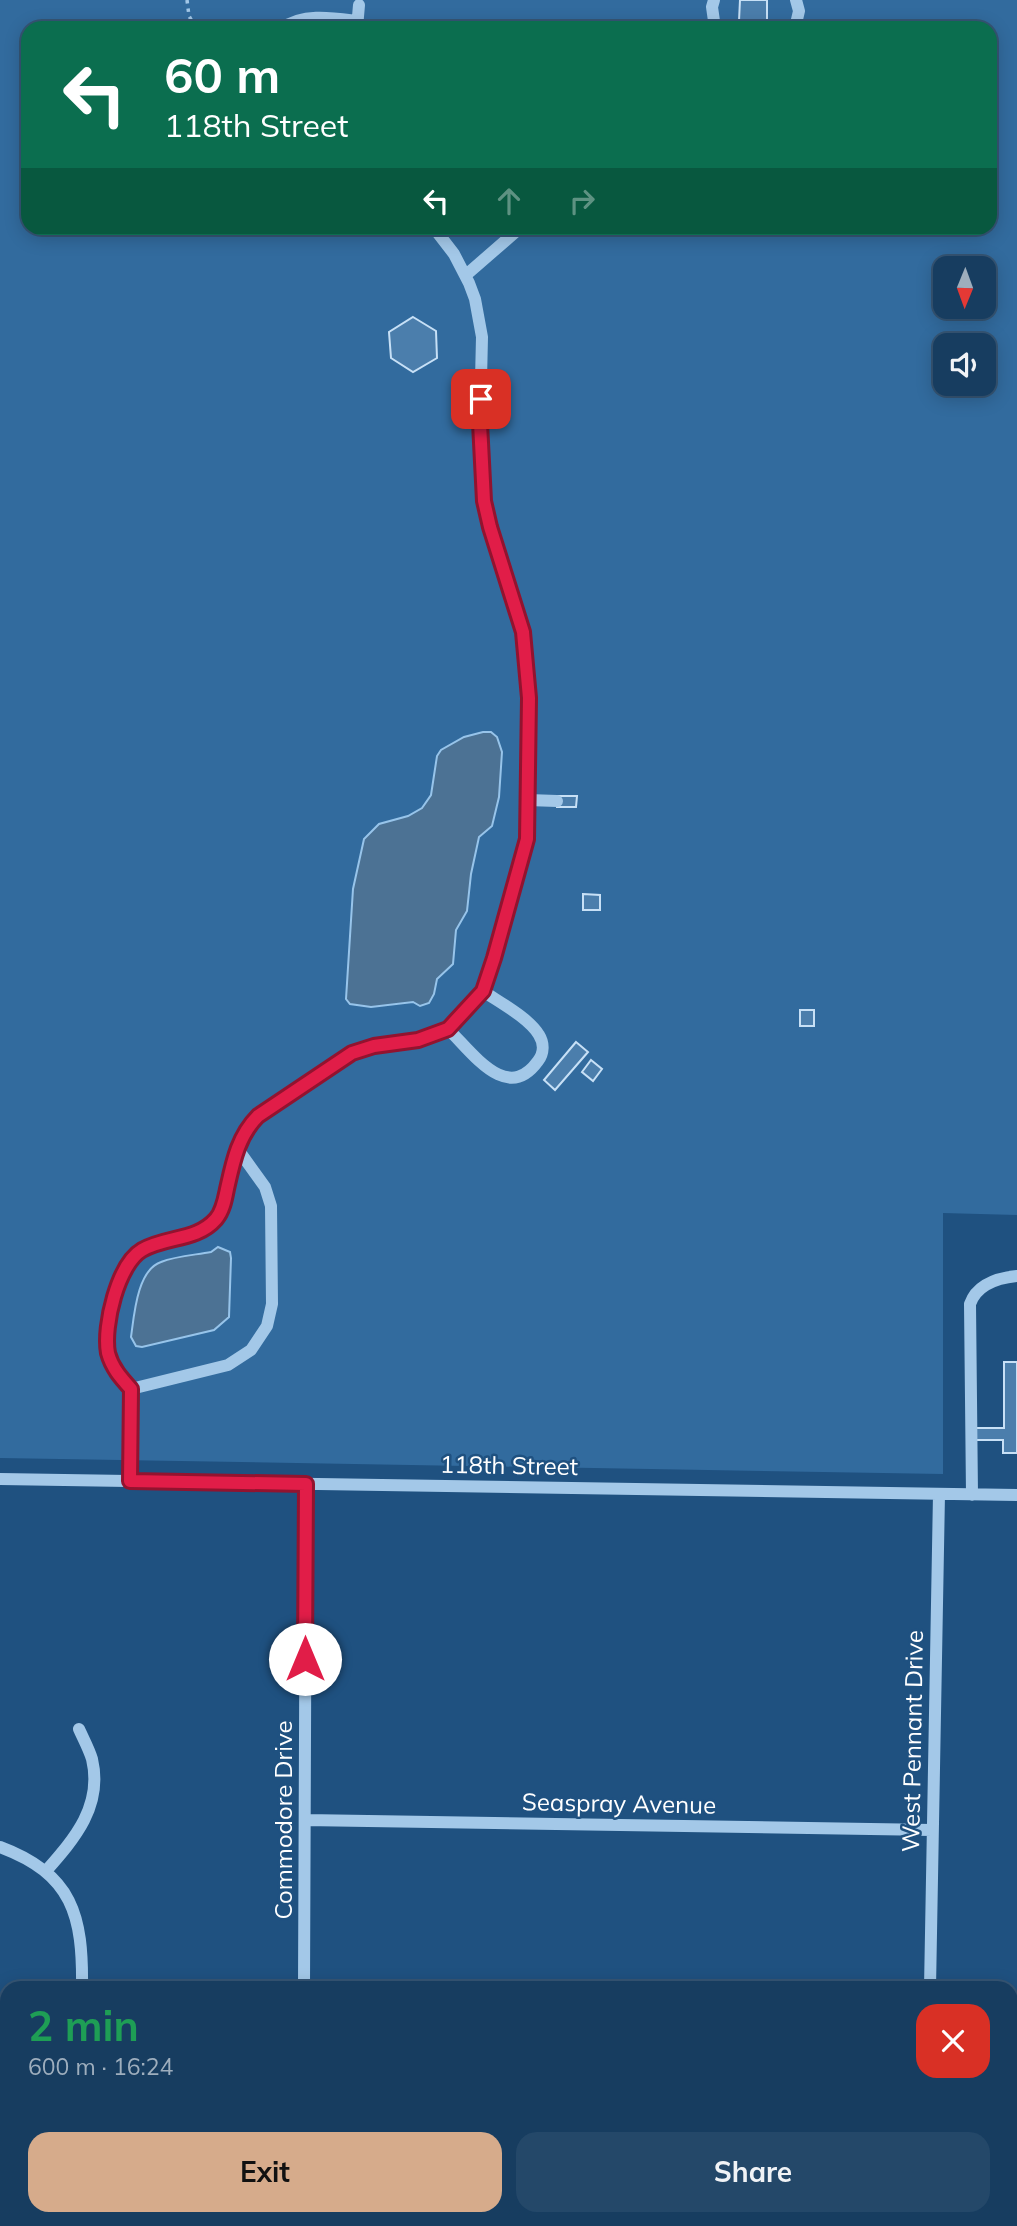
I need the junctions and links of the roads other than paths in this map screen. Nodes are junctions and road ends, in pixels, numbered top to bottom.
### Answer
1 (714, 0) edge
2 (796, 0) edge
3 (359, 5) dead end
4 (300, 21) edge
5 (327, 21) edge
6 (357, 21) edge
7 (714, 21) edge
8 (797, 21) edge
9 (439, 235) edge
10 (512, 235) edge
11 (466, 275) junction
12 (528, 800) junction
13 (557, 801) dead end
14 (483, 991) junction
15 (448, 1029) junction
16 (237, 1148) junction
17 (1017, 1276) edge
18 (131, 1389) junction
19 (0, 1479) edge
20 (130, 1481) junction
21 (306, 1484) junction
22 (939, 1494) junction
23 (972, 1495) junction
24 (1017, 1495) edge
25 (79, 1728) dead end
26 (305, 1820) junction
27 (932, 1830) junction
28 (0, 1847) edge
29 (46, 1871) junction
30 (82, 1981) edge
31 (304, 1981) edge
32 (930, 1981) edge

1 - 7 street
2 - 8 street
3 - 6 street
4 - 5 street
9 - 11 street
10 - 11 street
11 - 12 street
12 - 13 street
12 - 14 street
14 - 15 street
14 - 15 street
15 - 16 street
16 - 18 street
16 - 18 street
17 - 23 street
18 - 20 street
19 - 20 street, 118th Street
20 - 21 street, 118th Street
21 - 22 street, 118th Street
21 - 26 street, Commodore Drive
22 - 23 street, 118th Street
22 - 27 street, West Pennant Drive
23 - 24 street, 118th Street
25 - 29 street
26 - 27 street, Seaspray Avenue
26 - 31 street, Commodore Drive
27 - 32 street, West Pennant Drive
28 - 29 street
29 - 30 street

